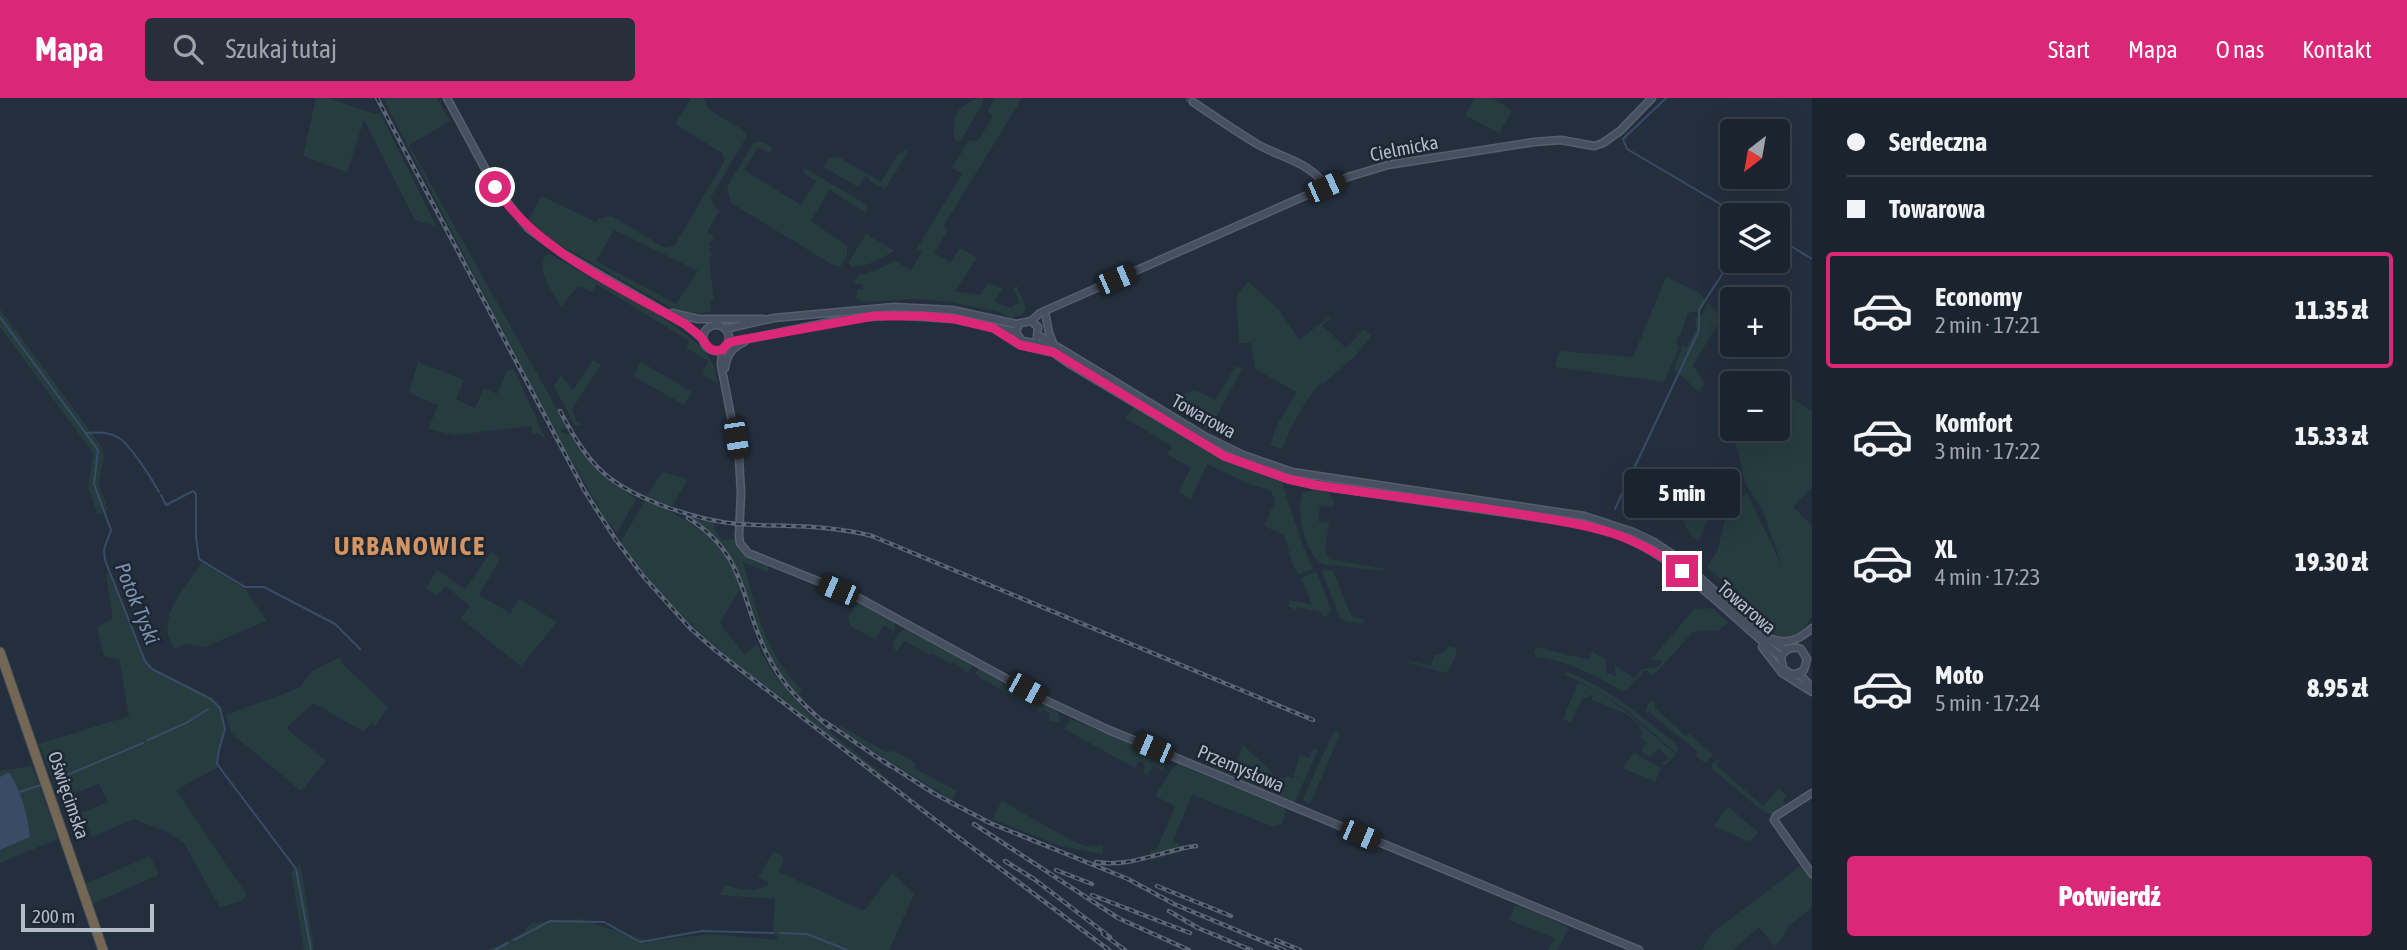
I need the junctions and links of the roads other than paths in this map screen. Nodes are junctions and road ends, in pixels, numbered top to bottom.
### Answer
1 (447, 98) edge
2 (1652, 98) edge
3 (1193, 102) dead end
4 (1325, 187) junction
5 (653, 306) junction
6 (1045, 312) junction
7 (774, 318) junction
8 (1033, 322) junction
9 (685, 324) junction
10 (1019, 324) junction
11 (993, 328) junction
12 (725, 329) junction
13 (706, 330) junction
14 (1016, 332) junction
15 (1038, 335) junction
16 (703, 339) junction
17 (749, 339) junction
18 (1033, 341) junction
19 (728, 343) junction
20 (1054, 349) junction
21 (722, 350) junction
22 (713, 351) junction
23 (721, 365) junction
24 (724, 376) junction
25 (1479, 504) junction
26 (1812, 628) edge
27 (1761, 632) junction
28 (1752, 635) junction
29 (1786, 650) junction
30 (0, 652) edge
31 (1781, 657) junction
32 (1806, 667) junction
33 (1797, 674) junction
34 (1812, 676) edge
35 (1812, 687) edge
36 (1812, 692) edge
37 (1812, 793) edge
38 (1812, 874) edge
39 (103, 950) edge
40 (1639, 950) edge

1 - 5 street
2 - 4 street, Cielmicka
3 - 4 street
4 - 6 street, Cielmicka
5 - 7 street
5 - 9 street
6 - 8 street, Cielmicka
6 - 20 street
7 - 10 street
7 - 12 street
8 - 10 street
8 - 15 street
9 - 13 street
9 - 16 street
10 - 14 street
11 - 14 street
11 - 17 street
11 - 20 street
12 - 13 street
12 - 19 street
13 - 16 street
14 - 18 street
15 - 18 street
15 - 20 street, Towarowa
16 - 22 street
17 - 19 street
17 - 24 street
18 - 20 street, Towarowa
19 - 21 street
20 - 25 street, Towarowa
21 - 22 street
21 - 23 street, Przemysłowa
22 - 23 street, Przemysłowa
23 - 24 street, Przemysłowa
24 - 40 street, Przemysłowa
25 - 27 street, Towarowa
25 - 28 street, Towarowa
26 - 27 street
27 - 29 street, Towarowa
28 - 31 street, Towarowa
28 - 36 street
29 - 31 street
29 - 32 street
30 - 39 highway, Oświęcimska
31 - 33 street
32 - 33 street
32 - 34 street
33 - 35 street
37 - 38 street

